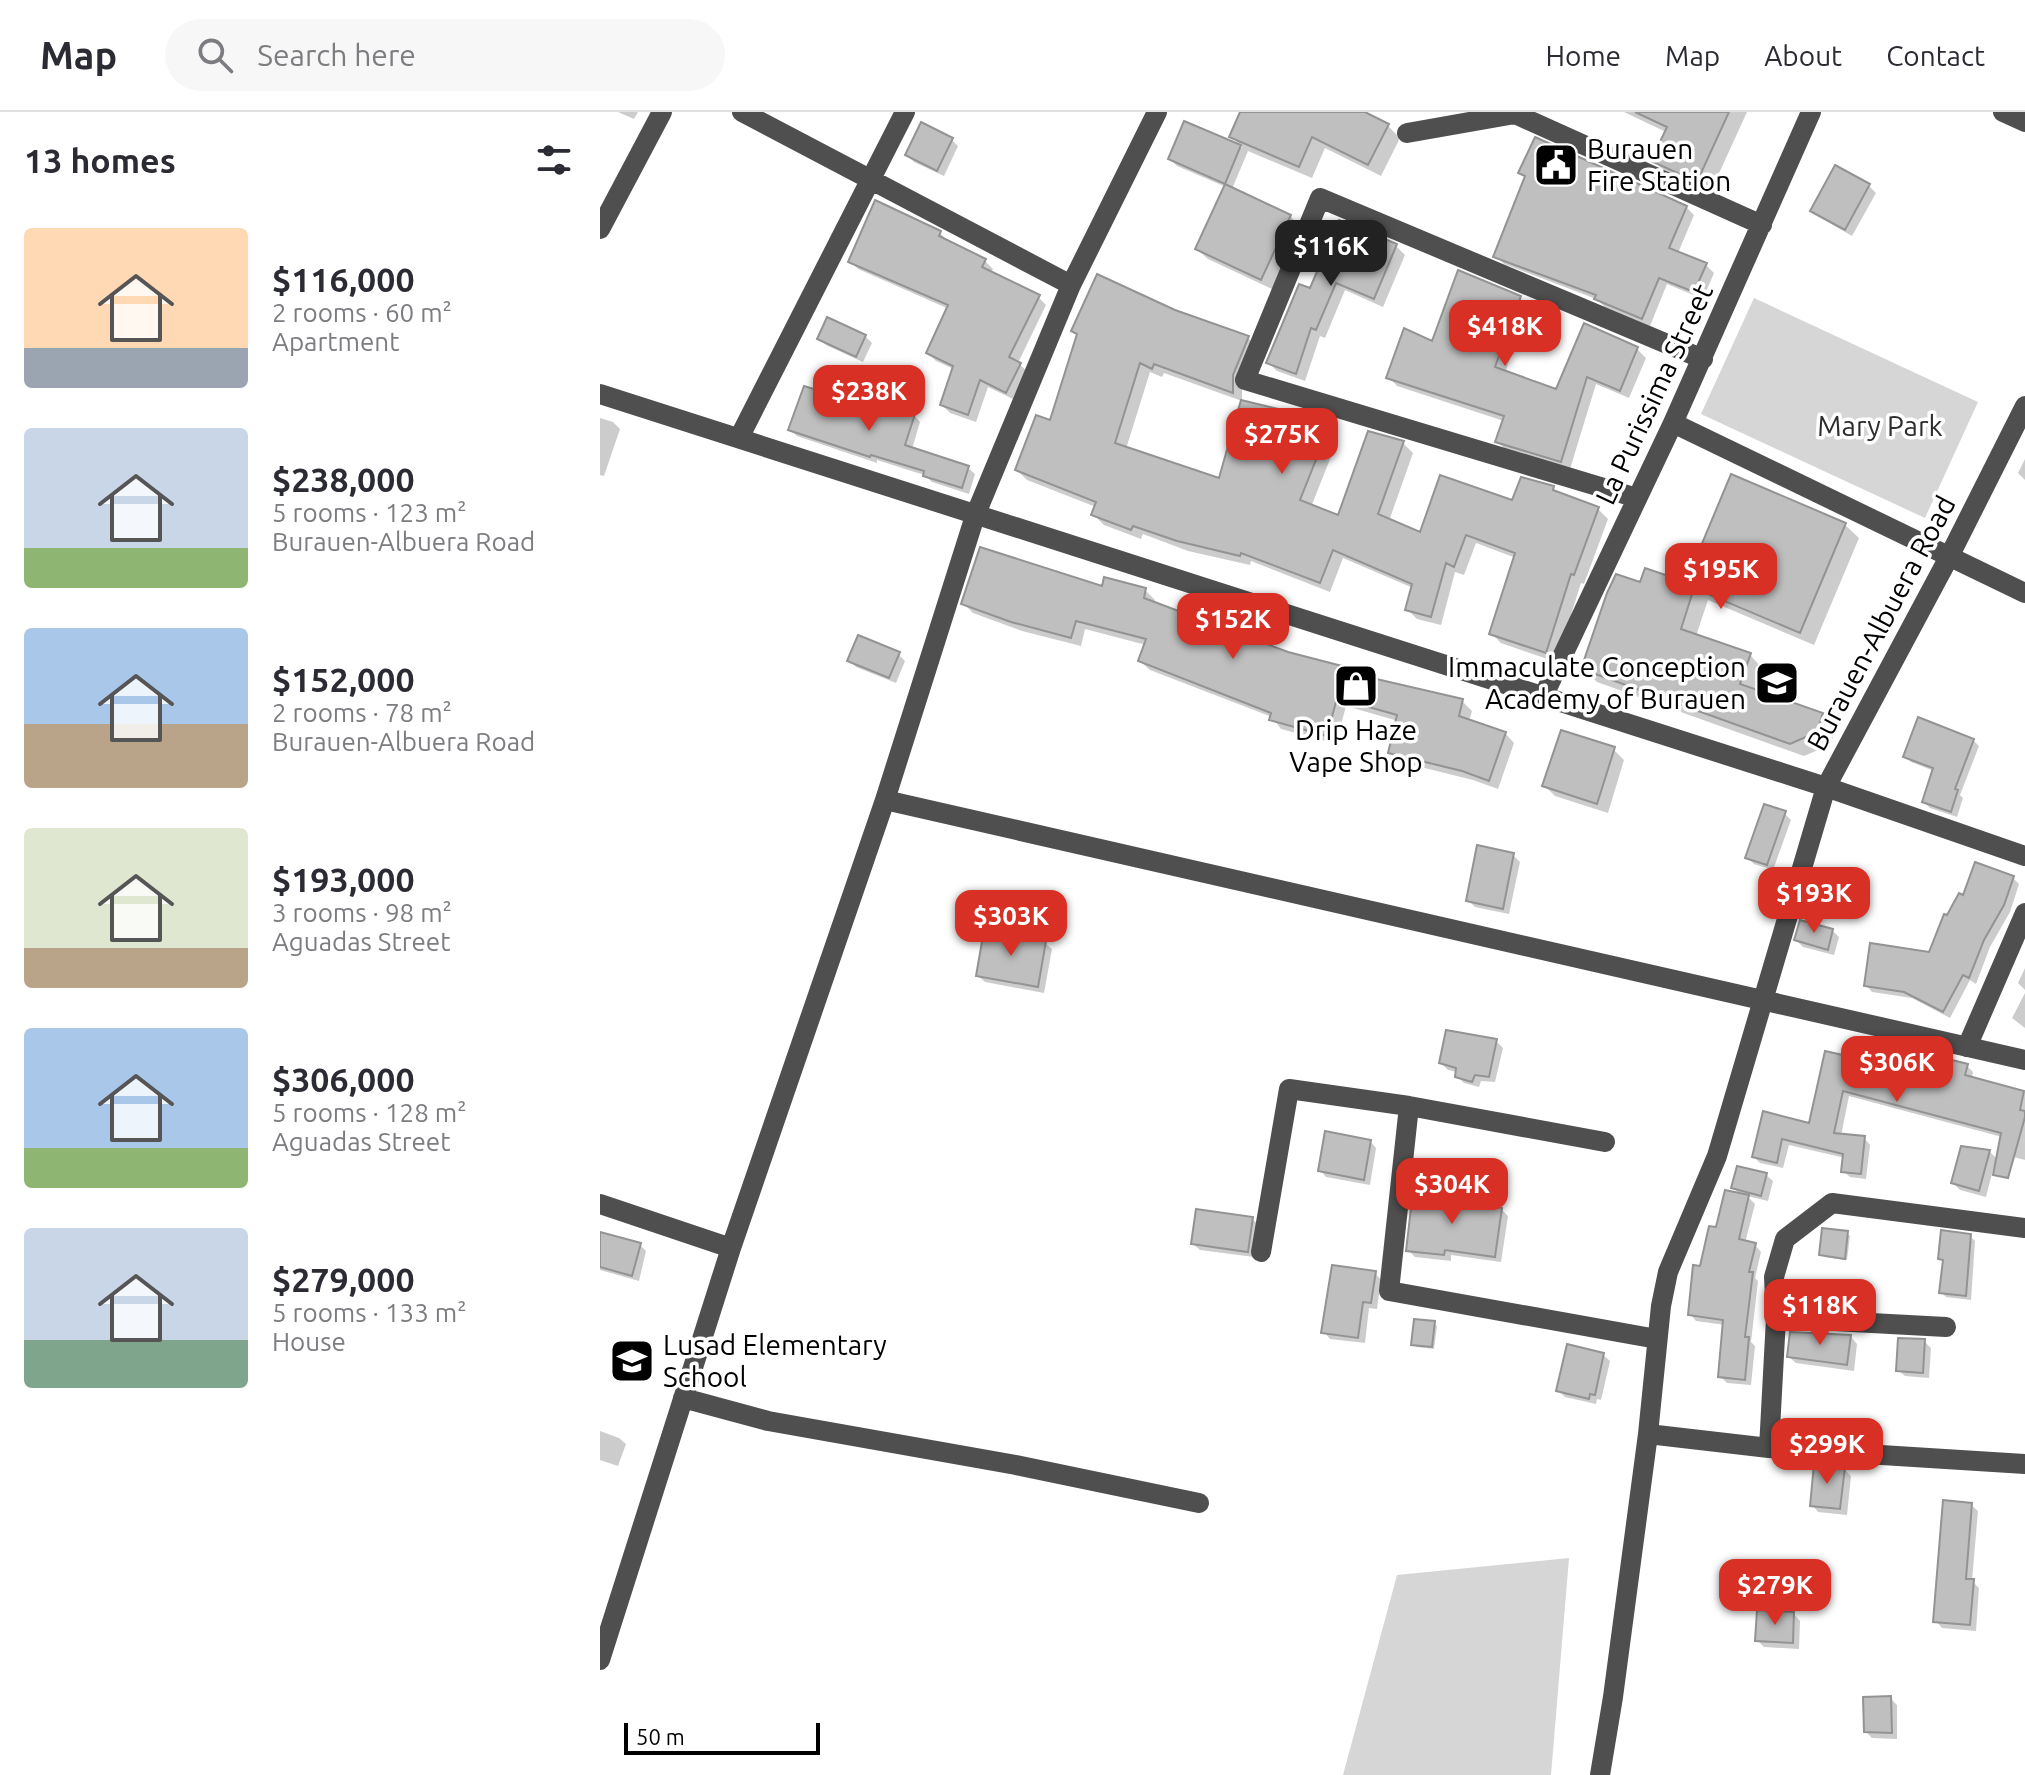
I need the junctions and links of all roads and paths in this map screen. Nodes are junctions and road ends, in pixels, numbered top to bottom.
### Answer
1 (662, 112) edge
2 (742, 112) edge
3 (905, 112) edge
4 (1157, 112) edge
5 (1811, 112) edge
6 (2003, 112) edge
7 (2025, 122) edge
8 (1407, 133) dead end
9 (870, 180) junction
10 (1762, 225) junction
11 (600, 229) edge
12 (1071, 285) junction
13 (1703, 359) junction
14 (600, 394) edge
15 (2025, 406) edge
16 (1673, 423) junction
17 (739, 438) junction
18 (1637, 498) junction
19 (975, 516) junction
20 (1949, 557) junction
21 (2025, 593) edge
22 (1543, 697) junction
23 (1826, 787) junction
24 (885, 800) junction
25 (2025, 856) edge
26 (2025, 913) edge
27 (1764, 1002) junction
28 (1967, 1047) junction
29 (2025, 1060) edge
30 (1409, 1106) junction
31 (1605, 1142) dead end
32 (600, 1204) edge
33 (2025, 1228) edge
34 (731, 1248) junction
35 (1261, 1252) dead end
36 (1776, 1318) junction
37 (1946, 1327) dead end
38 (1657, 1339) junction
39 (683, 1398) junction
40 (1648, 1434) junction
41 (1769, 1448) junction
42 (2025, 1464) edge
43 (1199, 1503) dead end
44 (600, 1660) edge
45 (1600, 1775) edge

1 - 11 street
2 - 9 street
3 - 9 street
4 - 12 street
5 - 10 street, La Purissima Street
6 - 7 street
8 - 10 street
9 - 12 street
9 - 17 street
10 - 13 street, La Purissima Street
12 - 19 street
13 - 16 street, La Purissima Street
13 - 18 street
14 - 17 street, Burauen-Albuera Road
15 - 20 street, Burauen-Albuera Road
16 - 18 street, La Purissima Street
16 - 20 street
17 - 19 street, Burauen-Albuera Road
18 - 22 street, La Purissima Street
19 - 22 street, Burauen-Albuera Road
19 - 24 street
20 - 21 street
20 - 23 street, Burauen-Albuera Road
22 - 23 street, Burauen-Albuera Road
23 - 25 street
23 - 27 street
24 - 27 street
24 - 34 street
26 - 28 street
27 - 28 street
27 - 38 street
28 - 29 street
30 - 31 street
30 - 35 street
30 - 38 street
32 - 34 street
33 - 36 street
34 - 39 street
36 - 37 street
36 - 41 street
38 - 40 street
39 - 43 street
39 - 44 street
40 - 41 street
40 - 45 street
41 - 42 street

